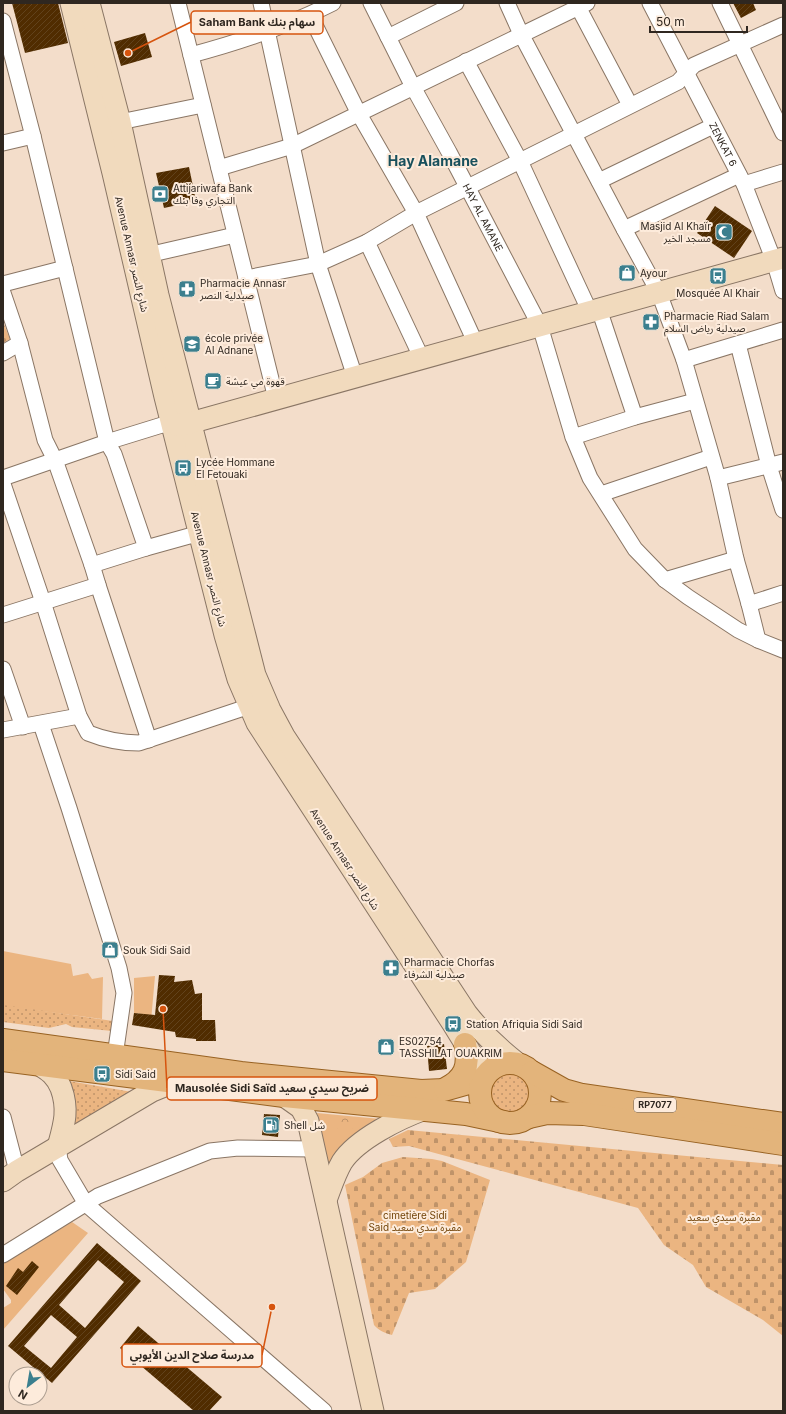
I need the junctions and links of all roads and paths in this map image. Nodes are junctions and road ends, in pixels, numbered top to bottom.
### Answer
1 (71, 3) edge
2 (89, 3) edge
3 (178, 3) edge
4 (261, 3) edge
5 (333, 3) edge
6 (371, 3) edge
7 (456, 3) edge
8 (506, 3) edge
9 (650, 3) edge
10 (720, 3) edge
11 (580, 4) edge
12 (310, 15) junction
13 (3, 21) edge
14 (783, 25) edge
15 (268, 32) junction
16 (521, 34) junction
17 (388, 37) junction
18 (740, 45) junction
19 (191, 55) junction
20 (466, 61) junction
21 (686, 73) junction
22 (413, 87) junction
23 (204, 105) junction
24 (630, 105) junction
25 (359, 114) junction
26 (110, 124) junction
27 (713, 126) junction
28 (574, 133) junction
29 (783, 133) edge
30 (33, 136) junction
31 (3, 143) edge
32 (292, 146) junction
33 (520, 160) junction
34 (219, 168) junction
35 (783, 172) edge
36 (741, 180) junction
37 (599, 181) junction
38 (466, 187) junction
39 (416, 213) junction
40 (624, 229) junction
41 (235, 235) junction
42 (367, 242) junction
43 (141, 257) junction
44 (778, 259) edge
45 (318, 264) junction
46 (65, 268) junction
47 (246, 278) junction
48 (3, 284) edge
49 (783, 291) edge
50 (659, 292) junction
51 (3, 293) edge
52 (594, 311) junction
53 (540, 326) junction
54 (783, 330) edge
55 (20, 343) junction
56 (476, 344) junction
57 (738, 344) junction
58 (3, 353) edge
59 (422, 359) junction
60 (684, 360) junction
61 (355, 377) junction
62 (276, 399) junction
63 (695, 401) junction
64 (636, 417) junction
65 (181, 425) junction
66 (573, 437) junction
67 (107, 442) junction
68 (711, 458) junction
69 (55, 460) junction
70 (776, 464) edge
71 (3, 478) edge
72 (718, 478) junction
73 (3, 484) edge
74 (601, 494) junction
75 (783, 510) edge
76 (200, 533) junction
77 (146, 548) junction
78 (736, 559) junction
79 (92, 564) junction
80 (665, 580) junction
81 (98, 585) junction
82 (783, 593) edge
83 (43, 602) junction
84 (749, 604) junction
85 (3, 615) edge
86 (758, 640) junction
87 (783, 650) edge
88 (3, 669) edge
89 (250, 706) junction
90 (79, 716) junction
91 (41, 724) junction
92 (23, 727) junction
93 (3, 730) edge
94 (149, 740) junction
95 (3, 1040) edge
96 (465, 1044) junction
97 (115, 1056) junction
98 (3, 1060) edge
99 (40, 1065) junction
100 (525, 1068) junction
101 (484, 1078) junction
102 (174, 1082) junction
103 (444, 1090) junction
104 (284, 1096) junction
105 (425, 1109) junction
106 (3, 1117) edge
107 (529, 1117) junction
108 (504, 1122) junction
109 (783, 1124) edge
110 (783, 1144) edge
111 (58, 1147) junction
112 (314, 1149) junction
113 (10, 1176) edge
114 (326, 1200) junction
115 (86, 1204) junction
116 (3, 1255) edge
117 (324, 1411) edge
118 (373, 1411) edge

1 - 26 main road, Avenue Annasr شارع النصر
2 - 26 main road, Avenue Annasr شارع النصر
3 - 19 street
4 - 15 street
5 - 12 street
6 - 17 street, HAY AL AMANE
7 - 17 street
8 - 16 street
9 - 21 street, ZENKAT 6
10 - 18 street
11 - 16 street
11 - 24 street
12 - 15 street
12 - 25 street
13 - 30 street
14 - 18 street
15 - 19 street
15 - 32 street
16 - 20 street
16 - 28 street
17 - 22 street, HAY AL AMANE
18 - 21 street
18 - 29 street
19 - 23 street
20 - 22 street
20 - 33 street
21 - 24 street
21 - 27 street, ZENKAT 6
22 - 25 street
22 - 38 street, HAY AL AMANE
23 - 26 street
23 - 34 street
24 - 28 street
25 - 32 street
25 - 39 street
26 - 43 main road, Avenue Annasr شارع النصر
27 - 36 street, ZENKAT 6
27 - 37 street
28 - 33 street
28 - 37 street
30 - 31 street
30 - 46 street
32 - 34 street
32 - 45 street
33 - 38 street
33 - 52 street
34 - 41 street
35 - 36 street
36 - 40 street
36 - 44 street, ZENKAT 6
37 - 40 street
38 - 39 street
38 - 53 street, HAY AL AMANE
39 - 42 street
39 - 56 street
40 - 50 street
41 - 43 street
41 - 47 street
42 - 45 street
42 - 59 street
43 - 65 main road, Avenue Annasr شارع النصر
44 - 49 street, ZENKAT 6
44 - 50 main road
45 - 47 street
45 - 61 street
46 - 48 street
46 - 67 street
47 - 62 street
50 - 52 main road
50 - 60 street
51 - 55 street
52 - 53 main road
52 - 64 street
53 - 56 main road
53 - 66 street, HAY AL AMANE
54 - 57 street
55 - 58 street
55 - 69 street
56 - 59 main road
57 - 60 street
57 - 70 street
59 - 61 main road
60 - 63 street
61 - 62 main road
62 - 65 main road
63 - 64 street
63 - 68 street
64 - 66 street
65 - 67 street
65 - 76 main road, Avenue Annasr شارع النصر
65 - 100 main road, Avenue Annasr شارع النصر
66 - 74 street, HAY AL AMANE
67 - 69 street
67 - 77 street
68 - 72 street
68 - 74 street
69 - 71 street
69 - 79 street
70 - 72 street
70 - 75 street
72 - 78 street
73 - 83 street
74 - 80 street, HAY AL AMANE
76 - 77 street
76 - 89 main road, Avenue Annasr شارع النصر
77 - 79 street
78 - 80 street
78 - 84 street
79 - 81 street
80 - 86 street, HAY AL AMANE
81 - 83 street
81 - 94 street
82 - 84 street
83 - 85 street
83 - 90 street
84 - 86 street
86 - 87 street, HAY AL AMANE
88 - 92 street
89 - 94 street
89 - 96 main road, Avenue Annasr شارع النصر
90 - 91 street
90 - 94 street
91 - 92 street
91 - 97 street
92 - 93 street
95 - 97 main road
96 - 101 main road, Avenue Annasr شارع النصر
96 - 103 main road
97 - 103 main road
98 - 99 main road, RP7077
99 - 102 main road, RP7077
99 - 111 main road
100 - 101 main road
100 - 107 main road
100 - 109 main road, RP7077
101 - 103 main road
101 - 108 main road
102 - 104 main road, RP7077
102 - 111 main road
104 - 105 main road, RP7077
104 - 112 main road
105 - 108 main road, RP7077
105 - 114 main road
106 - 113 street
107 - 108 main road, RP7077
107 - 110 main road, RP7077
111 - 113 main road
111 - 115 street
112 - 114 main road
112 - 115 street
114 - 118 main road
115 - 116 street
115 - 117 street

